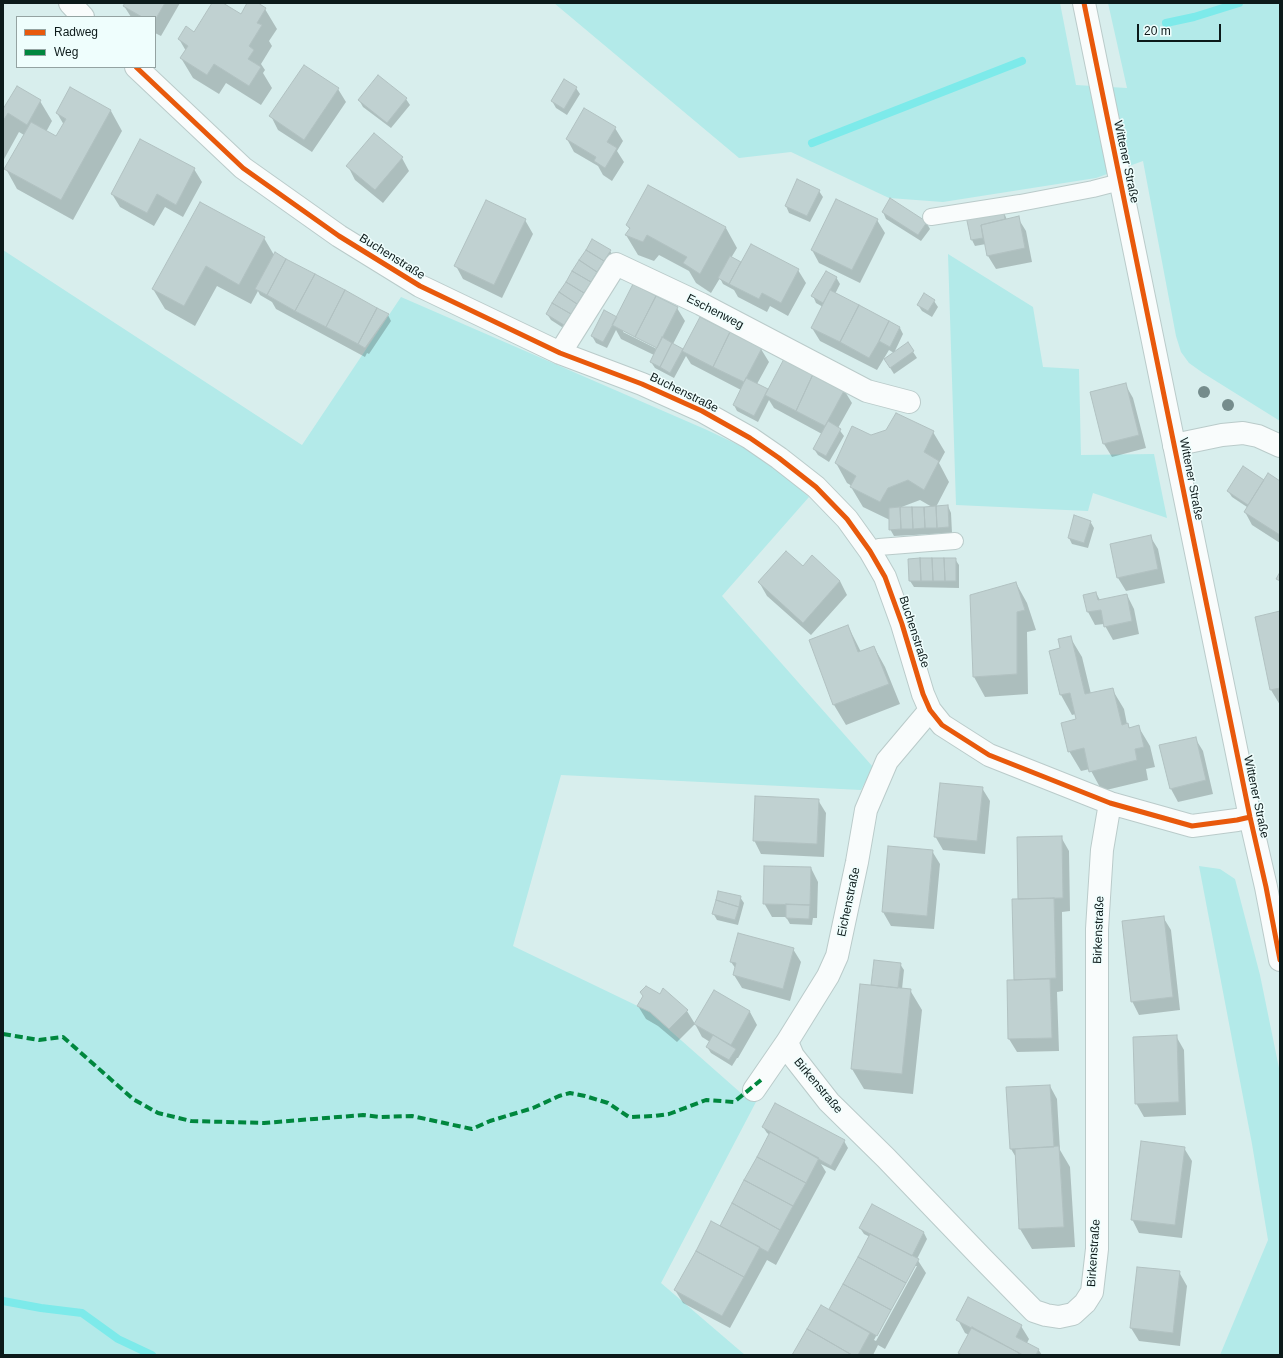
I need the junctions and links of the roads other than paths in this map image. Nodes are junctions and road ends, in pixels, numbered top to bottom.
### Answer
1 (70, 3) edge
2 (1084, 3) edge
3 (82, 16) edge
4 (137, 68) edge
5 (1120, 182) junction
6 (931, 217) dead end
7 (560, 353) junction
8 (909, 402) dead end
9 (1174, 445) junction
10 (1280, 446) edge
11 (954, 541) dead end
12 (870, 551) junction
13 (930, 710) junction
14 (1110, 803) junction
15 (1250, 817) junction
16 (1280, 960) edge
17 (787, 1042) junction
18 (754, 1090) dead end

1 - 3 street
2 - 5 street, Wittener Straße
4 - 7 street, Buchenstraße
5 - 6 lane
5 - 9 street, Wittener Straße
7 - 8 street, Eschenweg
7 - 12 street, Buchenstraße
9 - 10 street
9 - 15 street, Wittener Straße
11 - 12 lane
12 - 13 street, Buchenstraße
13 - 14 street, Buchenstraße
13 - 17 street, Eichenstraße
14 - 15 street, Buchenstraße
14 - 17 street, Birkenstraße
15 - 16 street, Wittener Straße
17 - 18 street, Eichenstraße

